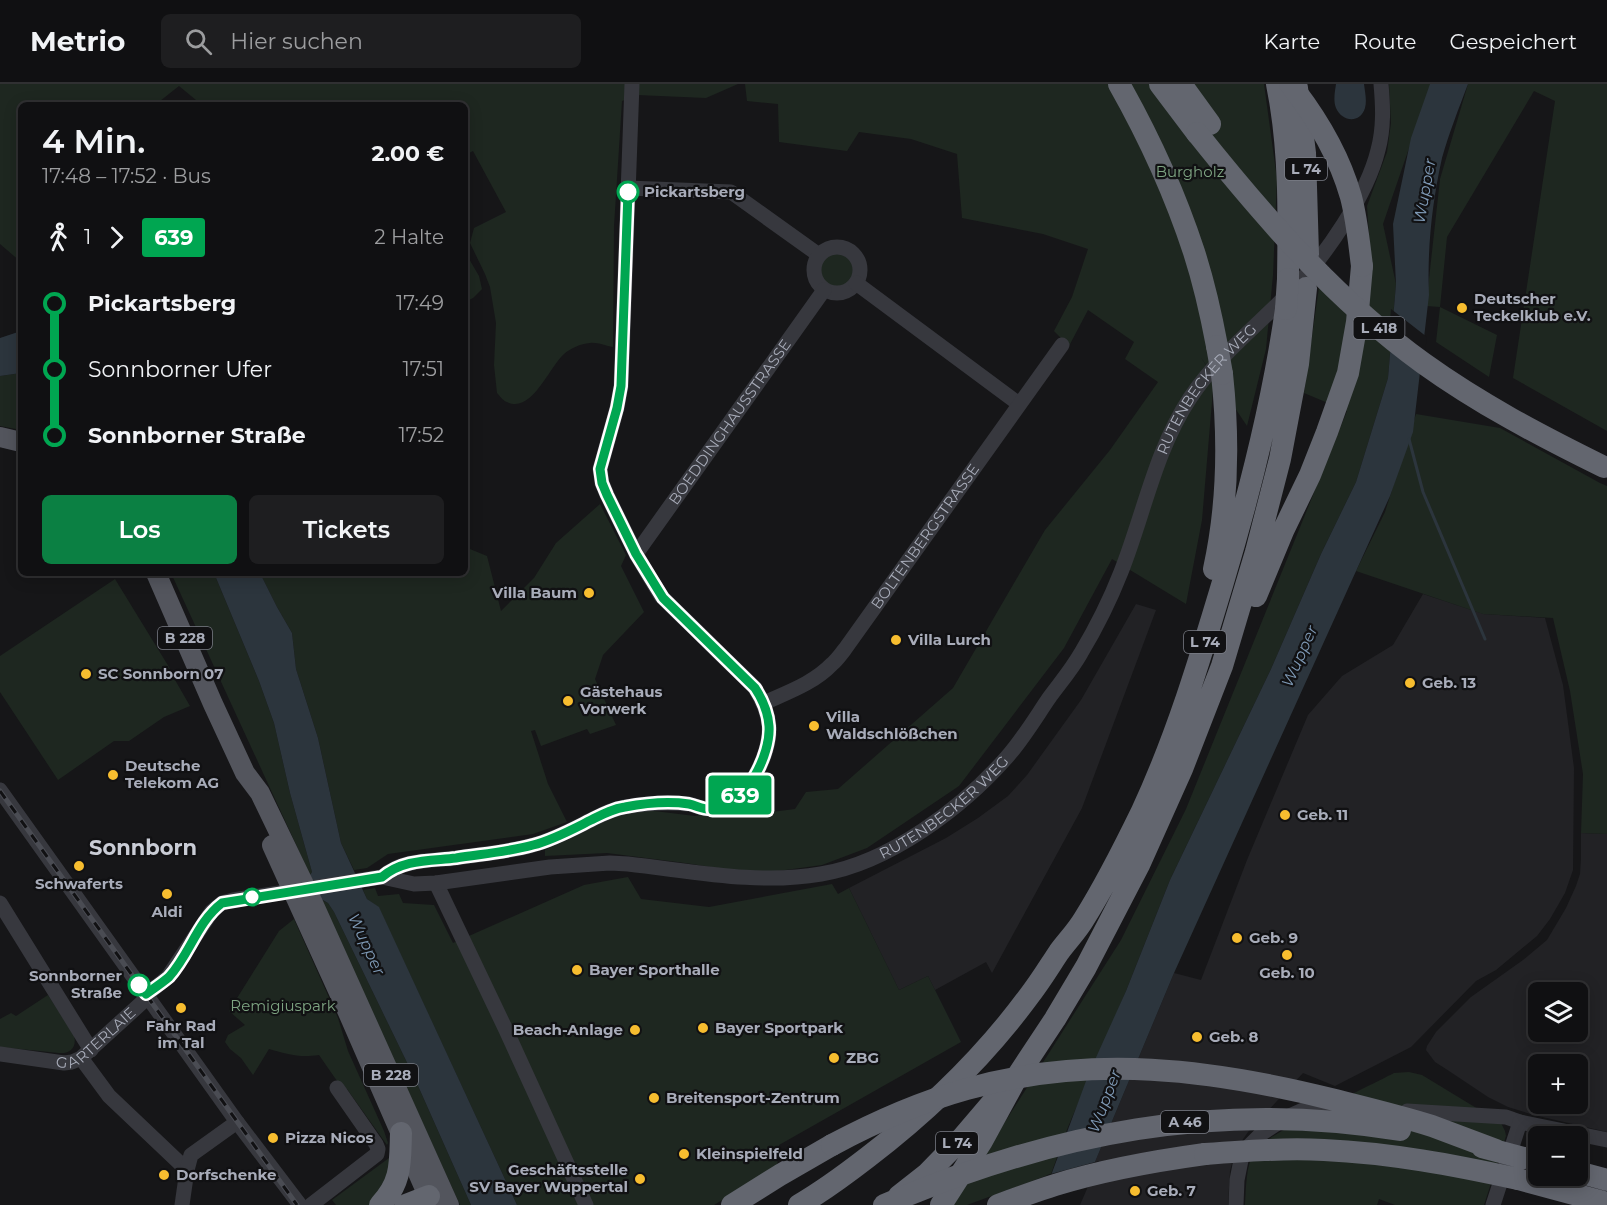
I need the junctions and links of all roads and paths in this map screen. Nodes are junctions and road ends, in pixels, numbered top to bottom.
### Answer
1 (632, 84) edge
2 (1119, 84) edge
3 (1160, 84) edge
4 (1181, 84) edge
5 (1277, 84) edge
6 (1290, 84) edge
7 (1296, 84) edge
8 (1381, 84) edge
9 (1204, 129) junction
10 (628, 188) junction
11 (819, 255) junction
12 (856, 283) junction
13 (1297, 283) junction
14 (824, 290) junction
15 (1062, 345) dead end
16 (1019, 404) junction
17 (0, 437) edge
18 (18, 441) edge
19 (1606, 463) edge
20 (636, 554) junction
21 (157, 576) edge
22 (1222, 666) junction
23 (764, 703) junction
24 (0, 790) edge
25 (379, 877) junction
26 (436, 883) junction
27 (304, 889) junction
28 (0, 903) edge
29 (1060, 951) junction
30 (147, 996) junction
31 (0, 1054) edge
32 (86, 1054) junction
33 (1018, 1075) junction
34 (337, 1088) dead end
35 (237, 1122) junction
36 (1520, 1122) junction
37 (401, 1133) junction
38 (1607, 1140) edge
39 (1496, 1150) junction
40 (1527, 1166) edge
41 (187, 1170) junction
42 (1588, 1175) edge
43 (1607, 1180) edge
44 (440, 1201) edge
45 (1607, 1203) edge
46 (182, 1205) edge
47 (300, 1205) edge
48 (311, 1205) edge
49 (380, 1205) edge
50 (406, 1205) edge
51 (586, 1205) edge
52 (732, 1205) edge
53 (799, 1205) edge
54 (884, 1205) edge
55 (889, 1205) edge
56 (941, 1205) edge
57 (998, 1205) edge
58 (1236, 1205) edge
59 (1493, 1205) edge

1 - 10 street
2 - 29 highway, L 74, bridge
3 - 9 highway, L 418
4 - 9 highway, L 418
5 - 13 highway, L 74
6 - 22 highway, L 418, bridge
7 - 13 highway, L 74
8 - 26 street, RUTENBECKER WEG
9 - 19 highway, L 418, bridge
10 - 11 street
10 - 20 street
11 - 12 street
11 - 14 street
12 - 14 street
12 - 16 street
13 - 22 highway, L 74
13 - 29 highway, L 74, bridge
14 - 20 street, BOEDDINGHAUSSTRASSE
15 - 16 street, BOLTENBERGSTRASSE
16 - 23 street, BOLTENBERGSTRASSE
17 - 18 main road
20 - 23 street
21 - 27 main road, B 228
22 - 33 highway, L 74
23 - 25 street
24 - 30 street
25 - 26 street, RUTENBECKER WEG
25 - 27 street, RUTENBECKER WEG
26 - 51 street
27 - 30 street, RUTENBECKER WEG
27 - 37 main road, B 228
27 - 44 main road, B 228
28 - 32 street
29 - 53 highway, L 74
30 - 32 street, GARTERLAIE
30 - 35 street
31 - 32 street, GARTERLAIE
32 - 41 street
33 - 55 highway, L 74
33 - 56 highway, L 74
34 - 48 street
35 - 41 street
35 - 47 street
36 - 38 street
36 - 58 street
36 - 59 street
37 - 44 main road, B 228
37 - 49 highway
39 - 40 highway, A 46, bridge
39 - 52 highway, bridge
39 - 54 highway, A 46, bridge
40 - 45 highway, A 46
40 - 57 highway, A 46, bridge
41 - 46 street
42 - 43 highway
44 - 50 highway

